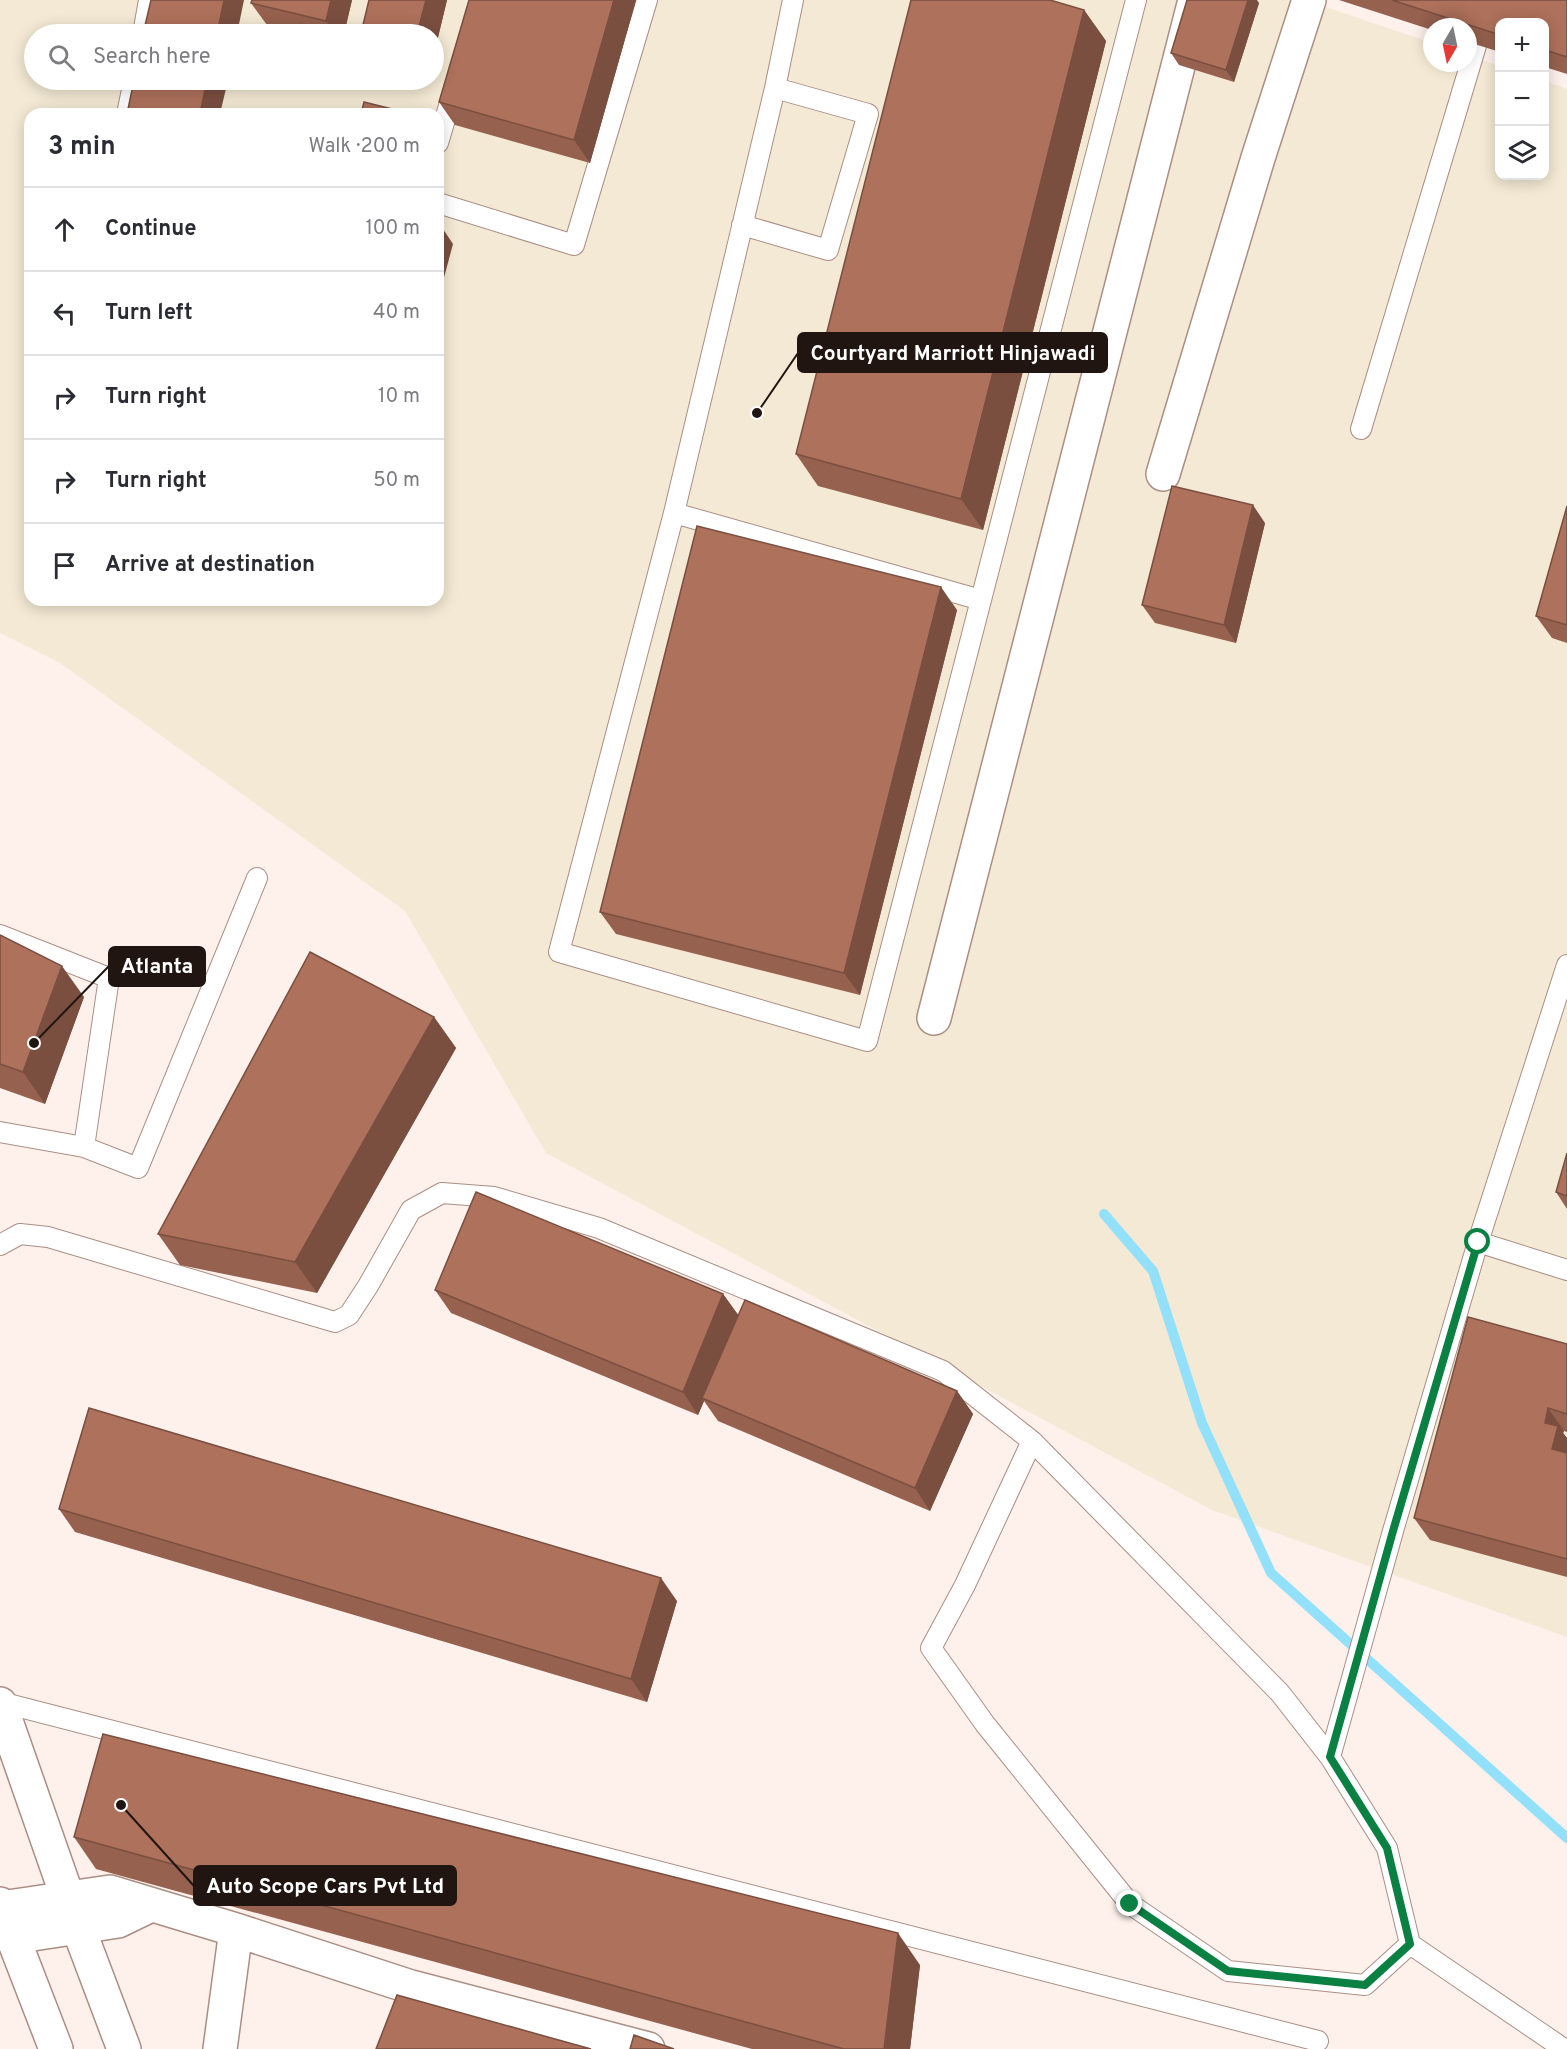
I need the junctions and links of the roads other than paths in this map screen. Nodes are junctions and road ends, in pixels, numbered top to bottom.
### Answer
1 (149, 0) edge
2 (647, 0) edge
3 (793, 0) edge
4 (1136, 0) edge
5 (1195, 0) edge
6 (1309, 0) edge
7 (1488, 5) edge
8 (144, 24) edge
9 (461, 66) edge
10 (775, 88) junction
11 (132, 90) edge
12 (128, 108) edge
13 (444, 123) edge
14 (444, 205) edge
15 (742, 225) junction
16 (1361, 429) dead end
17 (1163, 474) dead end
18 (674, 513) junction
19 (981, 600) junction
20 (257, 878) dead end
21 (0, 935) edge
22 (1567, 965) edge
23 (934, 1018) dead end
24 (0, 1132) edge
25 (84, 1147) junction
26 (1478, 1242) junction
27 (0, 1245) edge
28 (1567, 1270) edge
29 (1032, 1441) junction
30 (0, 1703) edge
31 (1330, 1757) junction
32 (73, 1912) junction
33 (5, 1917) edge
34 (236, 1930) junction
35 (1410, 1944) junction
36 (1318, 2041) dead end
37 (56, 2049) edge
38 (124, 2049) edge
39 (220, 2049) edge
40 (645, 2049) edge
41 (1564, 2049) edge

1 - 8 lane
2 - 14 lane
3 - 10 lane
4 - 19 lane
5 - 23 street
6 - 17 street
7 - 16 lane
9 - 13 lane
10 - 15 lane
10 - 15 lane
11 - 12 lane
15 - 18 lane
18 - 19 lane
18 - 19 lane
20 - 25 lane
21 - 25 lane
22 - 26 lane
24 - 25 lane
26 - 28 lane
26 - 31 lane
27 - 29 lane
29 - 31 lane
29 - 35 lane
30 - 32 street
30 - 36 lane
31 - 35 lane
32 - 33 street
32 - 34 street
32 - 38 street
33 - 37 street
34 - 39 street
34 - 40 street
35 - 41 lane

